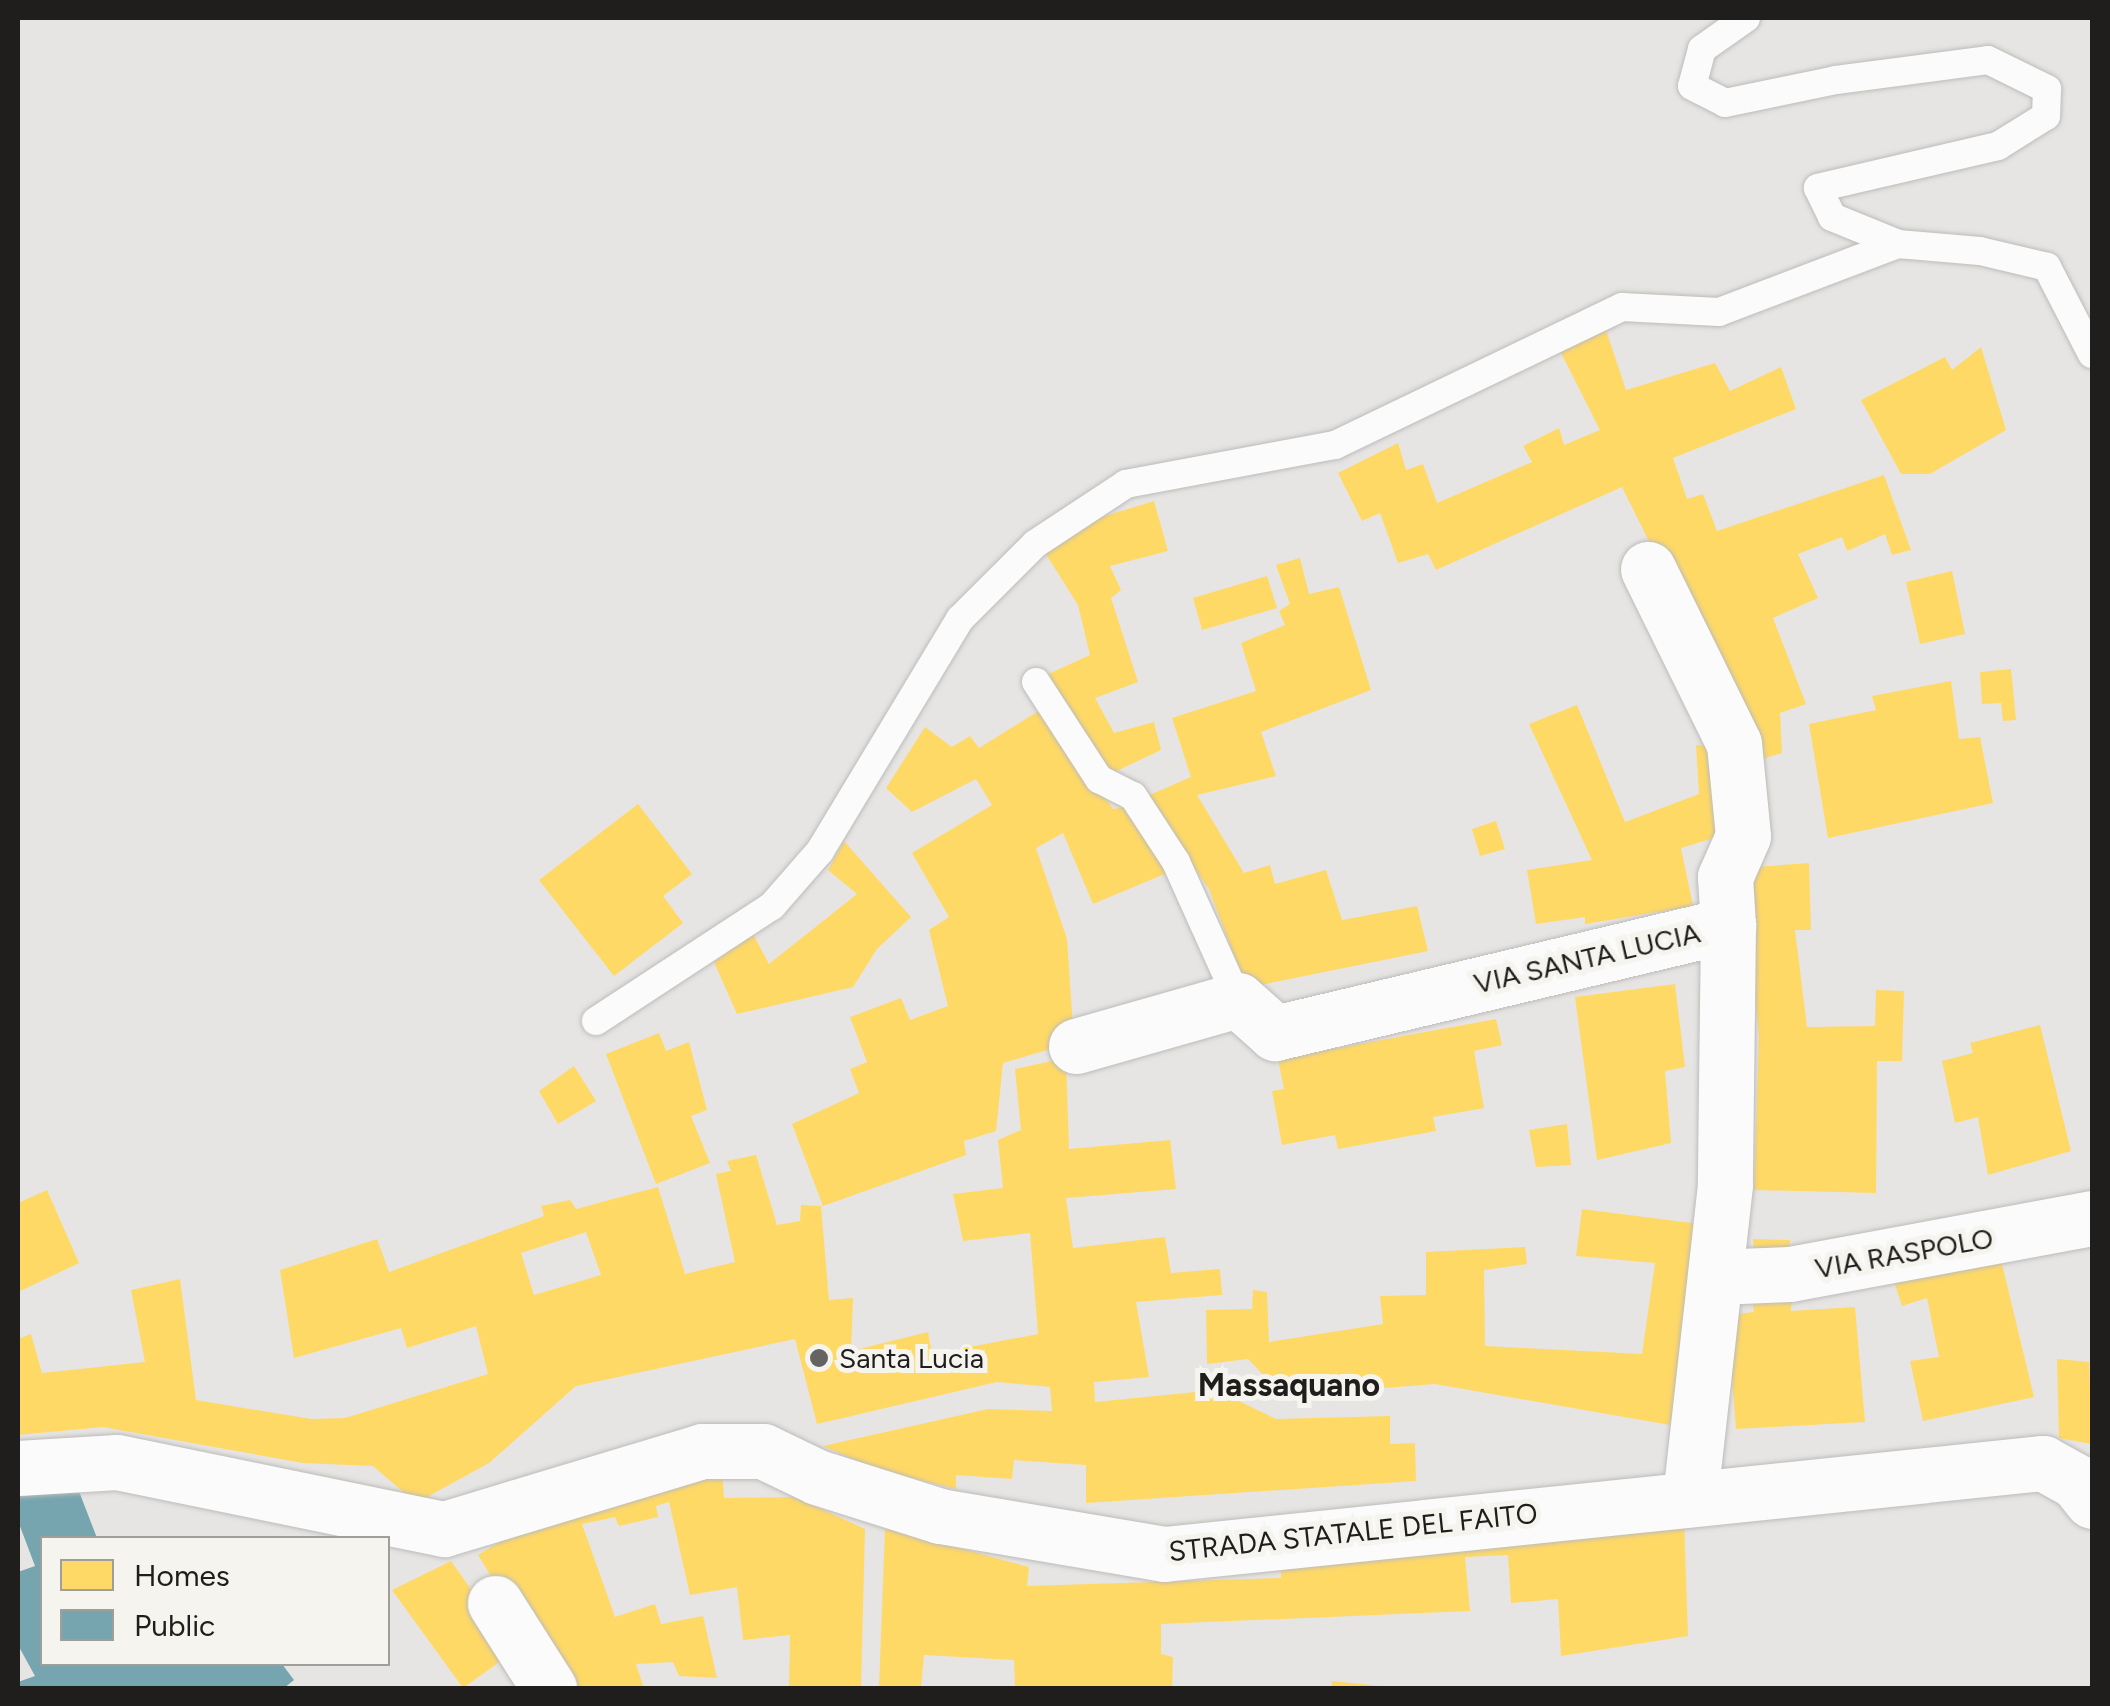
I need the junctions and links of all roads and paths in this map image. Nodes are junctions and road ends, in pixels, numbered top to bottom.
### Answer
1 (1746, 18) edge
2 (1898, 244) junction
3 (2092, 354) edge
4 (1648, 569) dead end
5 (1036, 682) dead end
6 (1728, 925) junction
7 (1238, 1000) junction
8 (596, 1021) dead end
9 (1076, 1046) dead end
10 (2092, 1218) edge
11 (1714, 1276) junction
12 (18, 1468) edge
13 (1690, 1496) junction
14 (2092, 1502) edge
15 (495, 1603) dead end
16 (548, 1688) edge

1 - 2 lane
2 - 3 lane
2 - 8 lane
4 - 6 street
5 - 7 lane
6 - 7 street, VIA SANTA LUCIA
6 - 11 street, VIA SANTA LUCIA
7 - 9 street
10 - 11 street, VIA RASPOLO
11 - 13 street, VIA SANTA LUCIA
12 - 13 street, STRADA STATALE DEL FAITO
13 - 14 street, STRADA STATALE DEL FAITO
15 - 16 street

